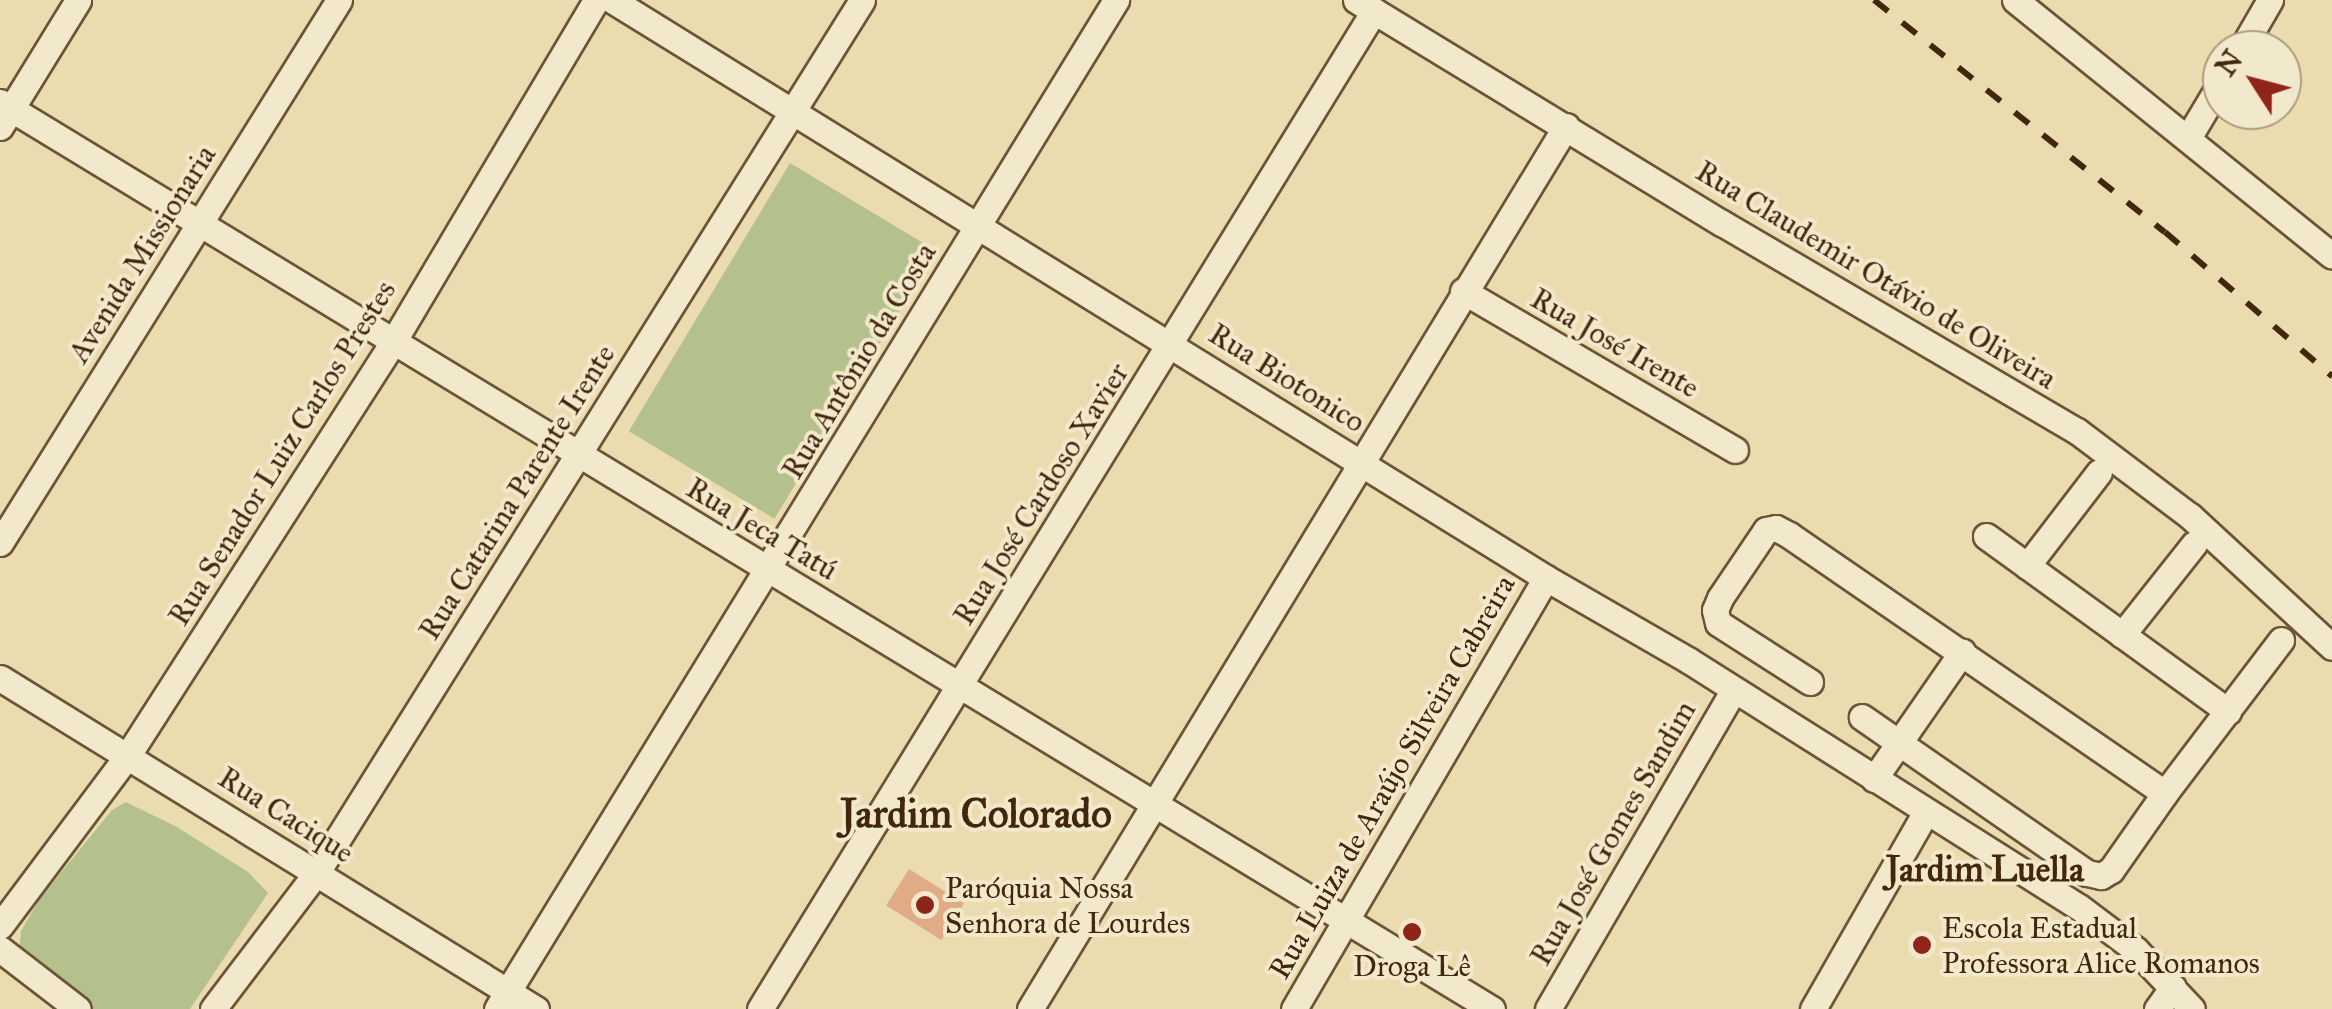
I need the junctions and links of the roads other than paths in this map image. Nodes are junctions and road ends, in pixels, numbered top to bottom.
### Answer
1 (78, 0) edge
2 (339, 0) edge
3 (596, 0) edge
4 (612, 0) edge
5 (862, 0) edge
6 (1116, 0) edge
7 (2015, 0) edge
8 (2270, 0) edge
9 (1365, 5) edge
10 (2253, 30) edge
11 (4, 112) edge
12 (795, 112) junction
13 (2202, 115) edge
14 (1566, 126) junction
15 (2188, 138) junction
16 (198, 224) junction
17 (978, 226) junction
18 (2332, 256) edge
19 (1463, 291) junction
20 (392, 342) junction
21 (1171, 343) junction
22 (1735, 450) dead end
23 (578, 454) junction
24 (1358, 462) junction
25 (2099, 472) dead end
26 (1986, 536) dead end
27 (0, 543) edge
28 (2194, 544) dead end
29 (2026, 566) junction
30 (769, 572) junction
31 (1546, 578) junction
32 (2122, 635) junction
33 (2282, 640) dead end
34 (2332, 647) edge
35 (1962, 652) junction
36 (0, 678) edge
37 (1810, 682) dead end
38 (960, 688) junction
39 (1734, 690) junction
40 (2228, 711) junction
41 (1862, 716) dead end
42 (1898, 742) junction
43 (128, 755) junction
44 (1874, 780) junction
45 (2165, 793) junction
46 (1158, 803) junction
47 (1926, 812) junction
48 (317, 872) junction
49 (1346, 922) junction
50 (0, 926) edge
51 (0, 949) edge
52 (2174, 987) junction
53 (503, 1001) edge
54 (78, 1009) edge
55 (213, 1009) edge
56 (536, 1009) edge
57 (760, 1009) edge
58 (1030, 1009) edge
59 (1294, 1009) edge
60 (1492, 1009) edge
61 (1548, 1009) edge
62 (1813, 1009) edge
63 (2157, 1009) edge
64 (2192, 1009) edge

1 - 11 street
2 - 16 street, Avenida Missionaria
3 - 20 street, Rua Senador Luiz Carlos Prestes
4 - 12 street, Rua Biotonico
5 - 12 street, Rua Catarina Parente Irente
6 - 17 street, Rua Antônio da Costa
7 - 15 street
8 - 10 street
9 - 14 street, Rua Claudemir Otávio de Oliveira
9 - 21 street, Rua José Cardoso Xavier
11 - 16 street, Rua Jeca Tatú
12 - 17 street, Rua Biotonico
12 - 23 street, Rua Catarina Parente Irente
13 - 15 street
14 - 19 street
14 - 34 street, Rua Claudemir Otávio de Oliveira
15 - 18 street
16 - 20 street, Rua Jeca Tatú
16 - 27 street, Avenida Missionaria
17 - 21 street, Rua Biotonico
17 - 30 street, Rua Antônio da Costa
19 - 22 street, Rua José Irente
19 - 24 street
20 - 23 street, Rua Jeca Tatú
20 - 43 street, Rua Senador Luiz Carlos Prestes
21 - 24 street, Rua Biotonico
21 - 38 street, Rua José Cardoso Xavier
23 - 30 street, Rua Jeca Tatú
23 - 48 street, Rua Catarina Parente Irente
24 - 31 street, Rua Biotonico
24 - 46 street
25 - 29 street
26 - 29 street
28 - 32 street
29 - 32 street
30 - 38 street, Rua Jeca Tatú
30 - 53 street, Rua Antônio da Costa
31 - 39 street, Rua Biotonico
31 - 49 street, Rua Luiza de Araújo Silveira Cabreira
32 - 40 street
33 - 40 street
35 - 37 street
35 - 42 street
35 - 45 street
36 - 43 street, Rua Cacique
38 - 46 street, Rua Jeca Tatú
38 - 57 street, Rua José Cardoso Xavier
39 - 44 street, Rua Biotonico
39 - 61 street, Rua José Gomes Sandim
40 - 45 street
41 - 42 street
42 - 44 street
42 - 45 street
43 - 48 street, Rua Cacique
43 - 50 street, Rua Senador Luiz Carlos Prestes
44 - 47 street, Rua Biotonico
46 - 49 street, Rua Jeca Tatú
46 - 58 street
47 - 52 street, Rua Biotonico
47 - 62 street
48 - 53 street, Rua Cacique
48 - 55 street, Rua Catarina Parente Irente
49 - 59 street, Rua Luiza de Araújo Silveira Cabreira
49 - 60 street, Rua Jeca Tatú
51 - 54 street
52 - 63 street
52 - 64 street, Rua Biotonico
53 - 56 street, Rua Cacique

